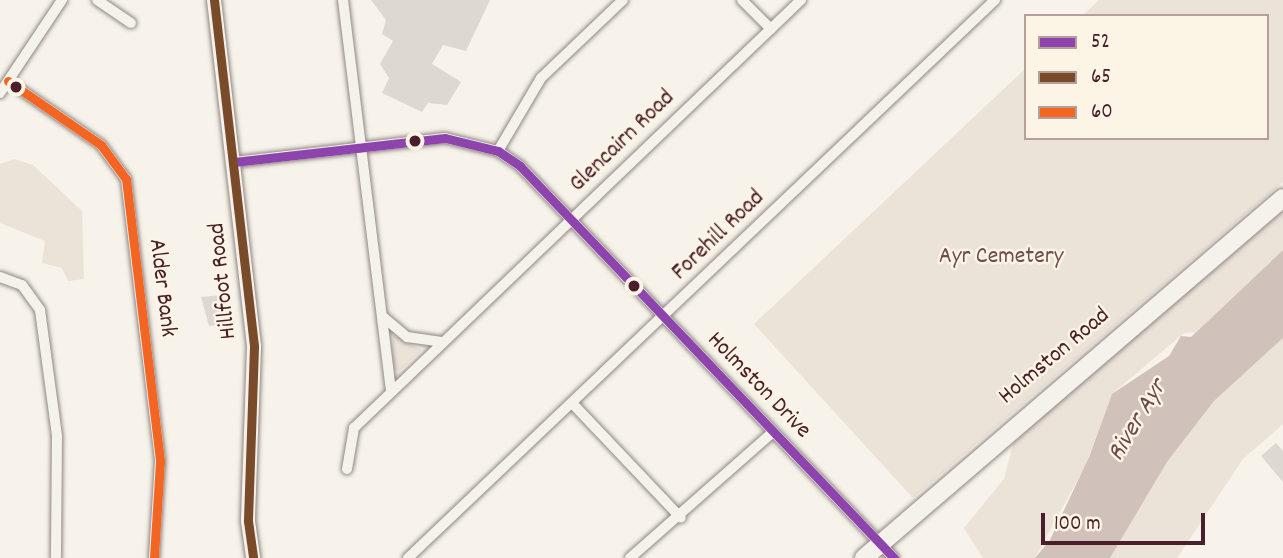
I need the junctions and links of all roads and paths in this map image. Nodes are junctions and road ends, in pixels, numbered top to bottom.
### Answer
1 (62, 0) edge
2 (97, 0) edge
3 (214, 0) edge
4 (343, 0) edge
5 (623, 0) edge
6 (742, 0) edge
7 (802, 0) edge
8 (995, 0) edge
9 (131, 23) dead end
10 (771, 29) junction
11 (8, 81) junction
12 (0, 93) edge
13 (360, 147) junction
14 (498, 151) junction
15 (234, 162) junction
16 (1283, 198) edge
17 (570, 220) junction
18 (0, 277) edge
19 (382, 316) junction
20 (664, 318) junction
21 (442, 342) junction
22 (391, 390) junction
23 (572, 403) junction
24 (773, 432) junction
25 (347, 469) dead end
26 (681, 518) junction
27 (881, 543) junction
28 (56, 558) edge
29 (154, 558) edge
30 (253, 558) edge
31 (408, 558) edge
32 (630, 558) edge
33 (864, 558) edge
34 (894, 558) edge

1 - 11 street
2 - 9 street
3 - 15 street, Hillfoot Road
4 - 13 street
5 - 14 street
6 - 10 street
7 - 10 street, Glencairn Road
8 - 20 street, Forehill Road
10 - 17 street, Glencairn Road
11 - 12 street
11 - 29 street, Alder Bank
13 - 14 street, Holmston Drive
13 - 15 street, Holmston Drive
13 - 19 street
14 - 17 street, Holmston Drive
15 - 30 street, Hillfoot Road
16 - 27 main road, Holmston Road
17 - 20 street, Holmston Drive
17 - 21 street, Glencairn Road
18 - 28 street
19 - 21 street
19 - 22 street
20 - 23 street, Forehill Road
20 - 24 street, Holmston Drive
21 - 22 street, Glencairn Road
22 - 25 street, Glencairn Road
23 - 26 street
23 - 31 street, Forehill Road
24 - 26 street
24 - 27 street, Holmston Drive
26 - 32 street
27 - 33 main road, Holmston Road
27 - 34 street, Holmston Drive

